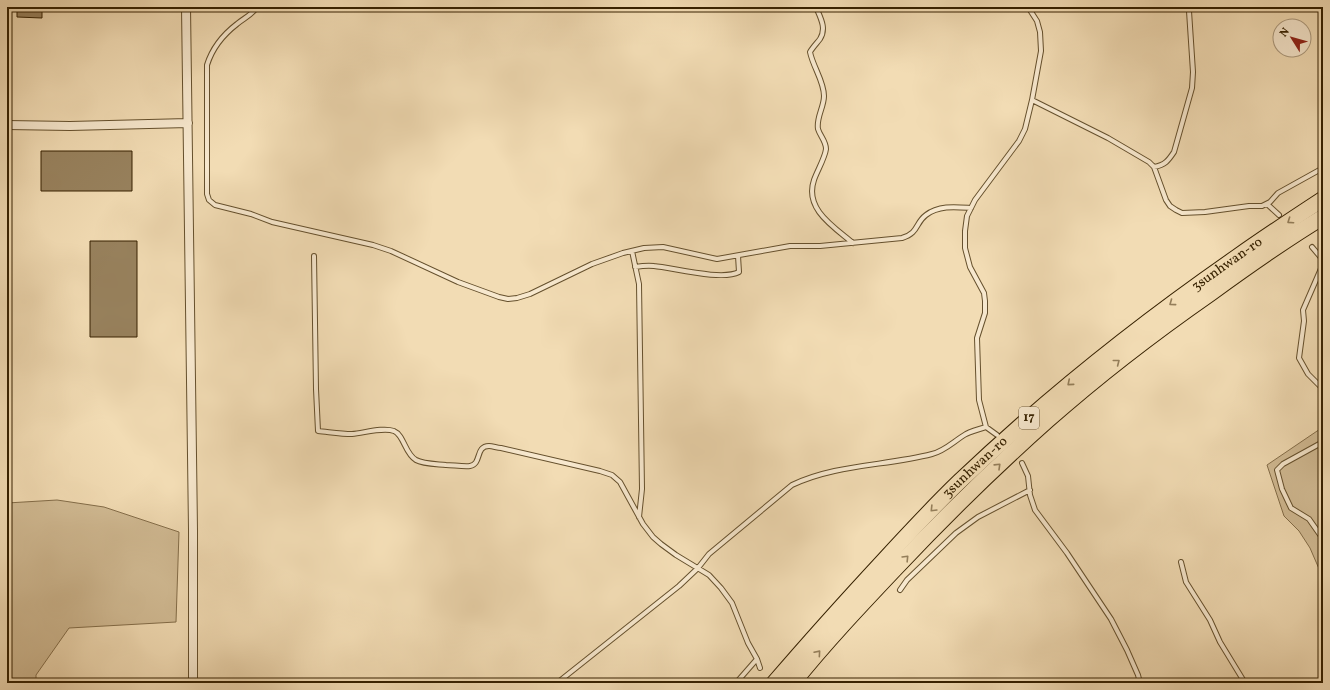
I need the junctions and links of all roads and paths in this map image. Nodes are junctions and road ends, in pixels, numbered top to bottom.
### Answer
1 (186, 7) edge
2 (257, 7) edge
3 (816, 7) edge
4 (1028, 7) edge
5 (1191, 7) edge
6 (1032, 100) junction
7 (188, 123) junction
8 (7, 125) edge
9 (1154, 167) junction
10 (1323, 168) edge
11 (1323, 199) edge
12 (1267, 204) junction
13 (971, 208) junction
14 (1279, 215) dead end
15 (1323, 217) edge
16 (853, 243) junction
17 (1312, 247) dead end
18 (632, 251) junction
19 (314, 256) dead end
20 (738, 256) junction
21 (1323, 260) edge
22 (1323, 264) edge
23 (635, 267) junction
24 (1323, 389) edge
25 (986, 426) junction
26 (997, 435) dead end
27 (1323, 442) edge
28 (1022, 463) dead end
29 (1030, 490) junction
30 (639, 517) junction
31 (1323, 539) edge
32 (1181, 562) dead end
33 (698, 568) junction
34 (900, 590) dead end
35 (757, 659) junction
36 (760, 668) dead end
37 (193, 683) edge
38 (557, 683) edge
39 (736, 683) edge
40 (774, 683) edge
41 (793, 683) edge
42 (1140, 683) edge
43 (1245, 683) edge

1 - 7 street
2 - 18 lane
3 - 16 lane
4 - 6 lane
5 - 9 lane
6 - 9 lane
6 - 13 lane
7 - 8 street
7 - 37 street
9 - 12 lane
10 - 12 lane
11 -> 40 highway, 3sunhwan-ro / 17
12 - 14 lane
13 - 16 lane
13 - 25 lane
41 -> 15 highway, 3sunhwan-ro / 17
16 - 20 lane
17 - 21 lane
18 - 20 lane
18 - 23 lane
19 - 30 lane
20 - 23 lane
22 - 24 lane
23 - 30 lane
25 - 26 lane
25 - 33 lane
27 - 31 lane
28 - 29 lane
29 - 34 lane
29 - 42 lane
30 - 33 lane
32 - 43 lane
33 - 35 lane
33 - 38 lane
35 - 36 lane
35 - 39 lane

